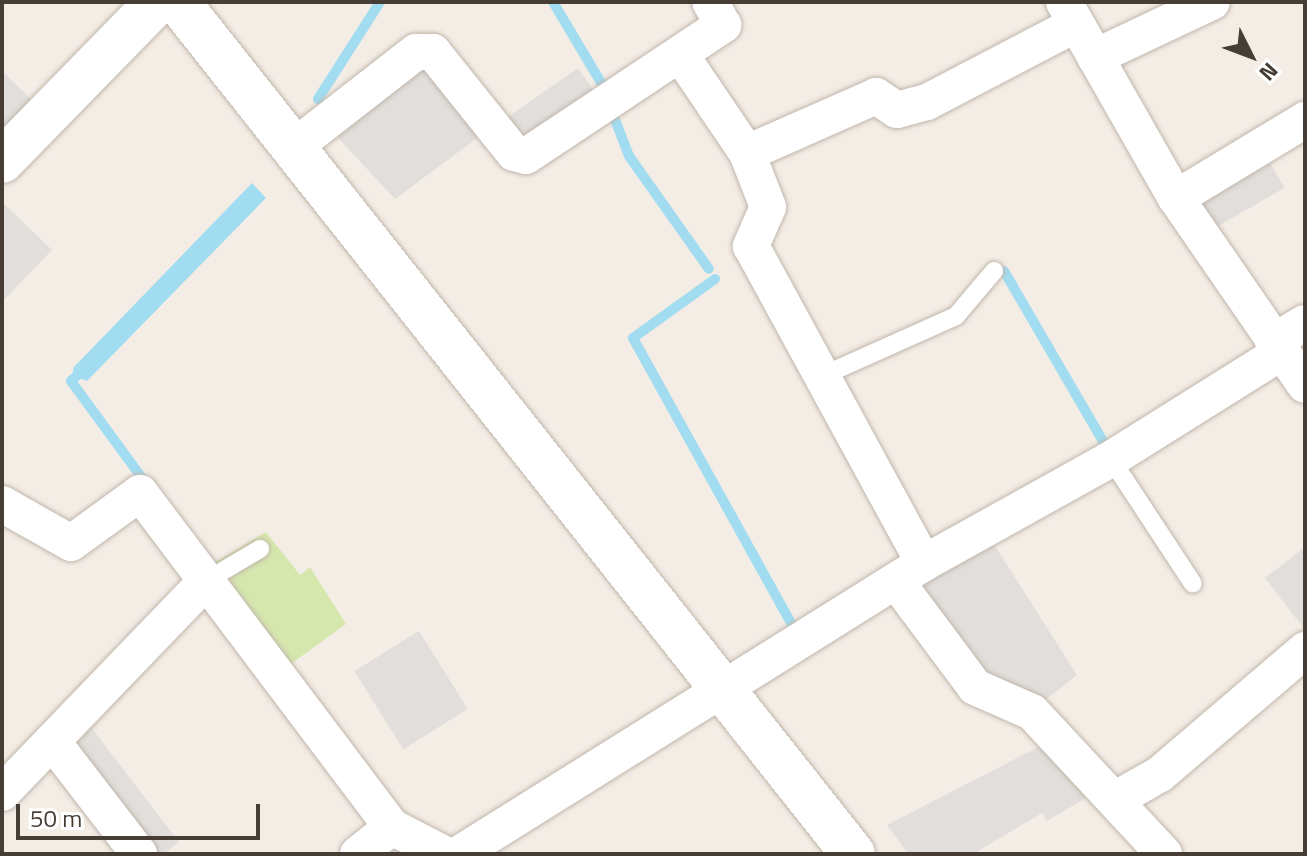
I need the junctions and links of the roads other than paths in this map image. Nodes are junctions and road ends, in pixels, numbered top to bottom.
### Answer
1 (157, 2) edge
2 (178, 2) edge
3 (710, 2) edge
4 (1212, 2) edge
5 (1070, 13) edge
6 (680, 54) junction
7 (1095, 57) junction
8 (1305, 120) edge
9 (294, 147) junction
10 (747, 153) junction
11 (2, 161) edge
12 (1176, 198) junction
13 (994, 271) dead end
14 (1305, 323) edge
15 (1276, 348) junction
16 (822, 376) junction
17 (1305, 385) edge
18 (1111, 459) junction
19 (2, 504) edge
20 (260, 549) dead end
21 (910, 572) junction
22 (206, 581) junction
23 (1193, 584) dead end
24 (1305, 650) edge
25 (721, 688) junction
26 (52, 741) junction
27 (2, 793) edge
28 (1116, 799) junction
29 (407, 839) edge
30 (139, 854) edge
31 (358, 854) edge
32 (444, 854) edge
33 (459, 854) edge
34 (853, 854) edge
35 (1164, 854) edge

1 - 11 street
2 - 9 street
3 - 6 street
4 - 7 street
5 - 7 street
5 - 10 street
6 - 9 street
6 - 10 street
7 - 12 street
8 - 12 street
9 - 25 street
10 - 16 street
12 - 15 street
13 - 16 lane
14 - 15 street
15 - 17 street
15 - 18 street
16 - 21 street
18 - 21 street
18 - 23 lane
19 - 22 street
20 - 22 lane
21 - 25 street
21 - 28 street
22 - 26 street
22 - 29 street
24 - 28 street
25 - 33 street
25 - 34 street
26 - 27 street
26 - 30 street
28 - 35 street
29 - 31 street
29 - 32 street

